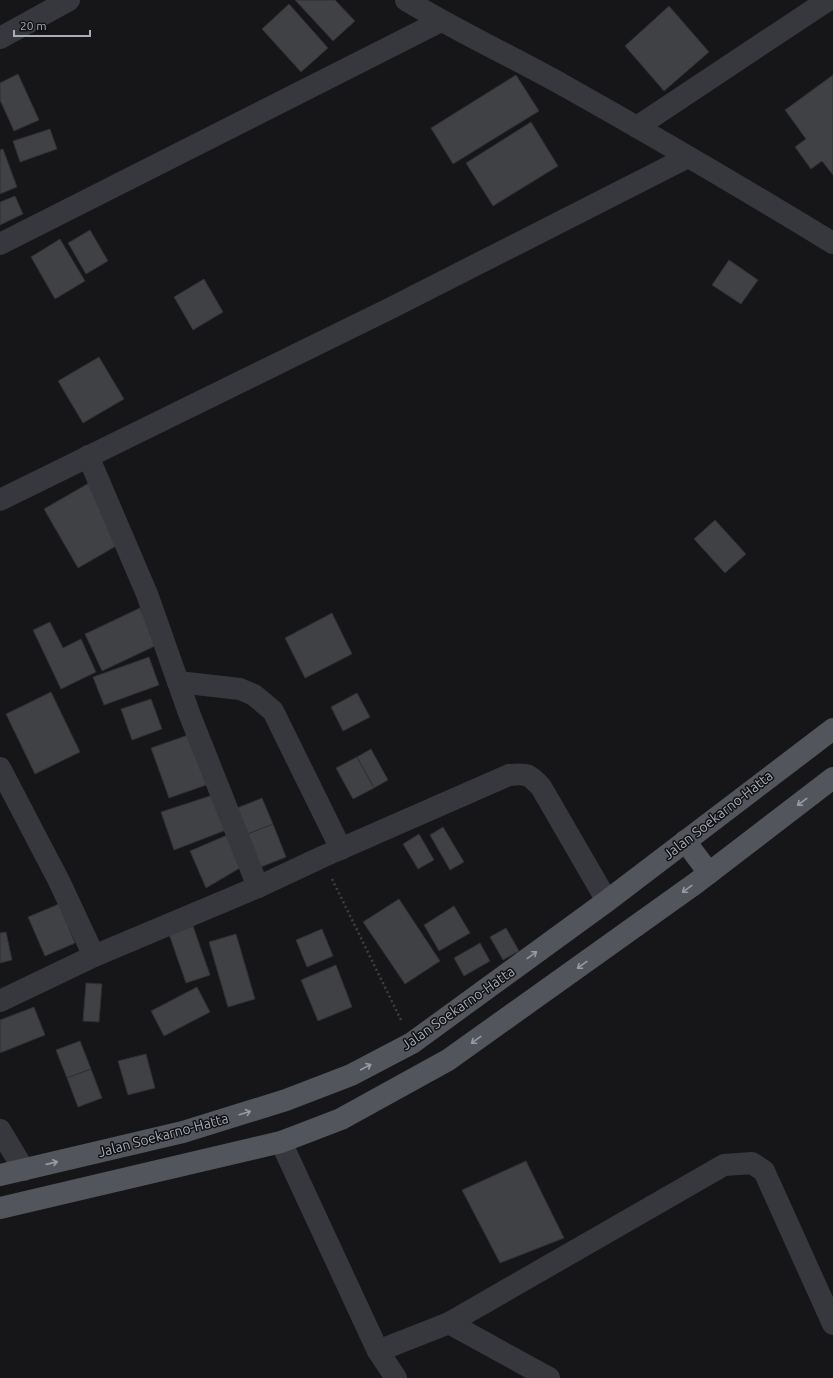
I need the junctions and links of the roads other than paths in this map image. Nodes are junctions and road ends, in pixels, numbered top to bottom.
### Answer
1 (69, 0) edge
2 (406, 0) edge
3 (828, 0) edge
4 (441, 21) junction
5 (0, 38) edge
6 (637, 128) junction
7 (688, 157) junction
8 (833, 243) edge
9 (0, 244) edge
10 (88, 456) junction
11 (0, 500) edge
12 (178, 682) junction
13 (833, 729) edge
14 (0, 768) edge
15 (833, 778) edge
16 (685, 841) junction
17 (331, 853) junction
18 (709, 873) junction
19 (258, 887) junction
20 (607, 901) junction
21 (94, 956) junction
22 (0, 1001) edge
23 (0, 1130) edge
24 (281, 1142) junction
25 (24, 1170) junction
26 (0, 1175) edge
27 (0, 1208) edge
28 (449, 1323) junction
29 (833, 1324) edge
30 (378, 1351) junction
31 (390, 1377) edge
32 (549, 1378) edge

1 - 5 street
2 - 4 street
3 - 6 street
4 - 6 street
4 - 9 street
6 - 7 street
7 - 8 street
7 - 10 street
10 - 11 street
10 - 12 street
12 - 17 street
12 - 19 street
13 - 16 main road, Jalan Soekarno-Hatta
14 - 21 street
15 -> 18 main road
16 - 18 main road
16 - 20 main road, Jalan Soekarno-Hatta
17 - 19 street
17 - 20 street
18 -> 24 main road
19 - 21 street
25 -> 20 main road, Jalan Soekarno-Hatta
21 - 22 street
23 - 25 street
24 - 27 main road
24 - 30 street
25 - 26 main road, Jalan Soekarno-Hatta
28 - 29 street
28 - 30 street
28 - 32 street
30 - 31 street

